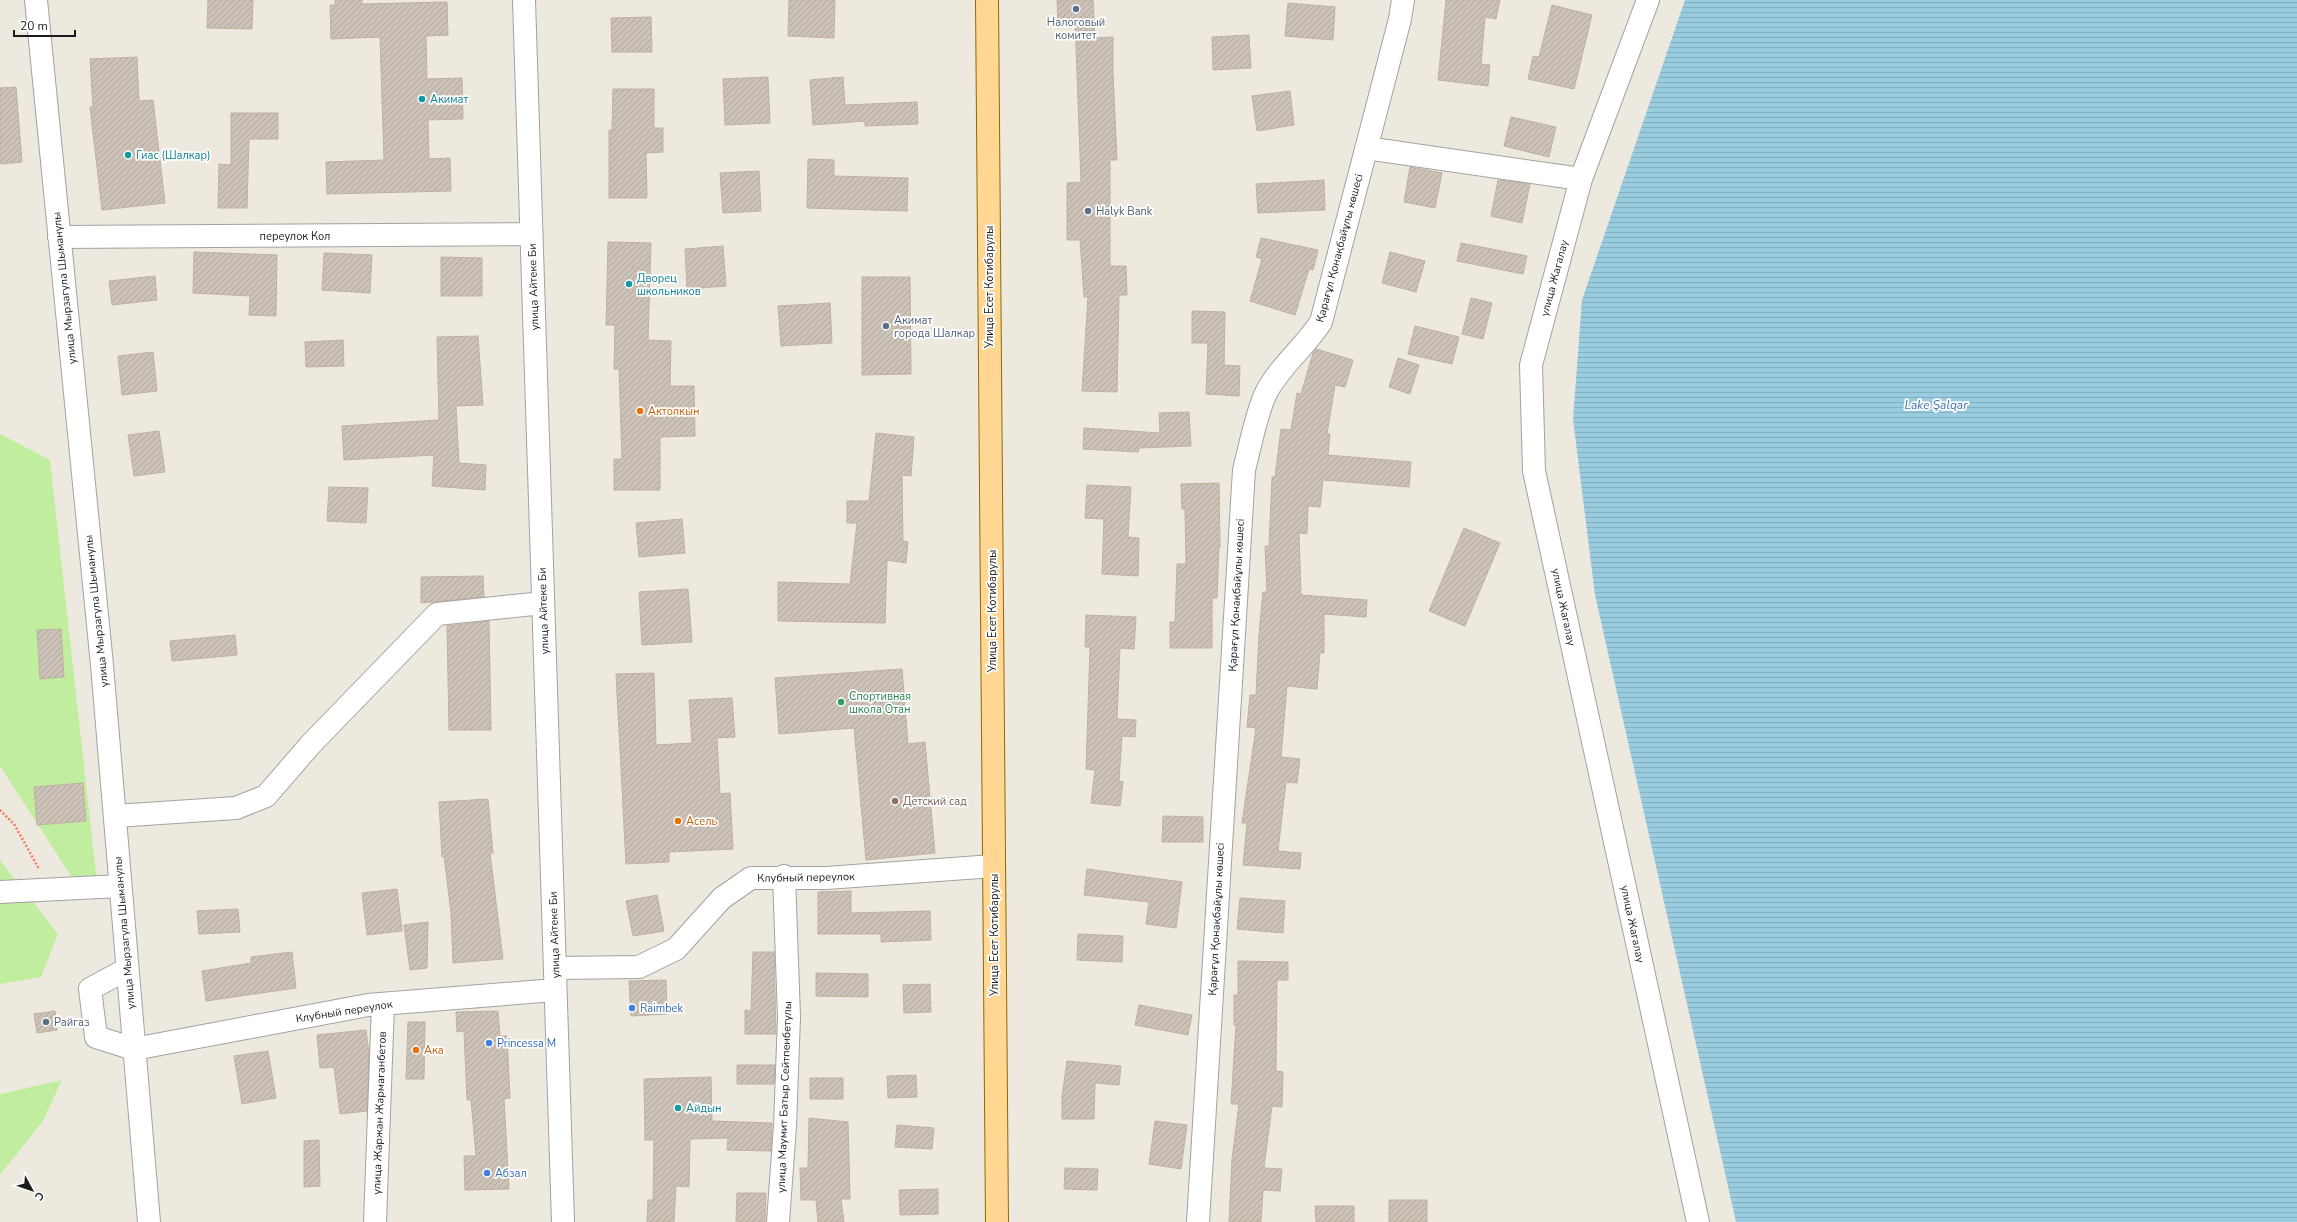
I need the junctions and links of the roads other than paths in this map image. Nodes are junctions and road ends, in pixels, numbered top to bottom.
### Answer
1 (36, 0) edge
2 (524, 0) edge
3 (987, 0) edge
4 (1403, 0) edge
5 (1648, 0) edge
6 (1366, 148) junction
7 (1580, 178) junction
8 (531, 234) junction
9 (59, 237) junction
10 (543, 603) junction
11 (114, 816) junction
12 (994, 866) junction
13 (784, 876) junction
14 (120, 886) junction
15 (0, 892) edge
16 (555, 968) junction
17 (126, 969) junction
18 (555, 990) junction
19 (384, 1004) junction
20 (134, 1049) junction
21 (149, 1222) edge
22 (376, 1222) edge
23 (563, 1222) edge
24 (778, 1222) edge
25 (996, 1222) edge
26 (1198, 1222) edge
27 (1698, 1222) edge

1 - 9 street, улица Мырзагула Шыманулы
2 - 8 street, улица Айтеке Би
3 - 12 main road, Улица Есет Котибарулы
4 - 6 street, Қарағұл Қонақбайұлы көшесі
5 - 7 street, улица Жагалау
6 - 7 street
6 - 26 street, Қарағұл Қонақбайұлы көшесі
7 - 27 street, улица Жагалау
8 - 9 street, переулок Кол
8 - 10 street, улица Айтеке Би
9 - 11 street, улица Мырзагула Шыманулы
10 - 11 street
10 - 16 street, улица Айтеке Би
11 - 14 street, улица Мырзагула Шыманулы
12 - 13 street, Клубный переулок
12 - 25 main road, Улица Есет Котибарулы
13 - 16 street, Клубный переулок
13 - 24 street, улица Маумит Батыр Сейтпенбетулы
14 - 15 street
14 - 17 street, улица Мырзагула Шыманулы
16 - 18 street, улица Айтеке Би
17 - 20 street, улица Мырзагула Шыманулы
17 - 20 street
18 - 19 street, Клубный переулок
18 - 23 street, улица Айтеке Би
19 - 20 street, Клубный переулок
19 - 22 street, улица Жаржан Жармаганбетов
20 - 21 street, улица Мырзагула Шыманулы

